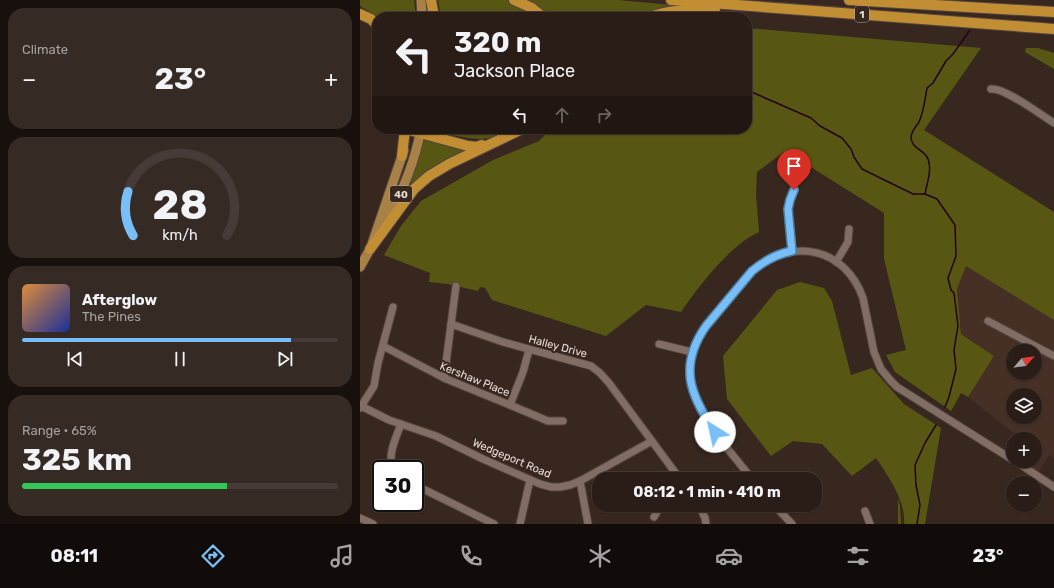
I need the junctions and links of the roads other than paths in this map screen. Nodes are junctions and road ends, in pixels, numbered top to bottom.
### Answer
1 (421, 0) edge
2 (431, 0) edge
3 (514, 0) edge
4 (671, 0) edge
5 (849, 0) edge
6 (783, 8) junction
7 (422, 12) edge
8 (432, 12) edge
9 (537, 12) edge
10 (670, 12) edge
11 (1054, 12) edge
12 (360, 14) edge
13 (372, 20) edge
14 (1054, 29) edge
15 (991, 90) dead end
16 (1054, 123) edge
17 (407, 134) edge
18 (420, 134) edge
19 (432, 134) edge
20 (512, 134) edge
21 (497, 141) junction
22 (402, 156) joint
23 (794, 190) dead end
24 (849, 229) dead end
25 (370, 249) junction
26 (792, 251) junction
27 (836, 262) junction
28 (360, 267) edge
29 (456, 286) dead end
30 (393, 307) dead end
31 (988, 321) dead end
32 (451, 324) junction
33 (659, 344) dead end
34 (383, 346) junction
35 (529, 350) junction
36 (692, 352) junction
37 (1054, 356) edge
38 (444, 378) junction
39 (510, 405) junction
40 (361, 407) edge
41 (563, 421) dead end
42 (401, 424) junction
43 (652, 441) junction
44 (1006, 455) edge
45 (391, 460) edge
46 (1026, 468) edge
47 (675, 472) edge
48 (746, 472) edge
49 (530, 480) junction
50 (580, 481) junction
51 (1054, 487) edge
52 (424, 489) edge
53 (657, 512) edge
54 (702, 512) edge
55 (781, 512) edge
56 (865, 512) dead end
57 (654, 517) dead end
58 (361, 520) edge
59 (372, 524) edge
60 (494, 524) edge
61 (520, 524) edge
62 (588, 524) edge
63 (706, 524) edge
64 (792, 524) edge
65 (870, 524) edge

1 - 7 main road
2 - 8 highway
3 - 9 highway
4 - 6 highway, 1
5 - 11 highway, 1
6 - 10 highway
6 - 14 highway, 1
12 - 13 highway
15 - 16 street
17 - 22 highway
18 - 25 main road, 40
19 - 21 highway
20 - 21 highway
21 - 25 highway
22 - 25 main road, 40
23 - 26 street
24 - 27 street
25 - 28 main road, 40
26 - 27 street
26 - 36 street
27 - 44 street
29 - 32 street
30 - 34 street
31 - 37 street
32 - 35 street, Halley Drive
32 - 38 street
33 - 36 street
34 - 38 street, Kershaw Place
34 - 40 street
35 - 39 street
35 - 43 street, Halley Drive
36 - 48 street
38 - 39 street, Kershaw Place
39 - 41 street, Kershaw Place
40 - 42 street, Wedgeport Road
42 - 45 street
42 - 49 street, Wedgeport Road
43 - 47 street, Halley Drive
43 - 50 street, Wedgeport Road
46 - 51 street
49 - 50 street, Wedgeport Road
49 - 61 street
50 - 62 street
52 - 60 street
53 - 57 street
54 - 63 street
55 - 64 street
56 - 65 street
58 - 59 street

